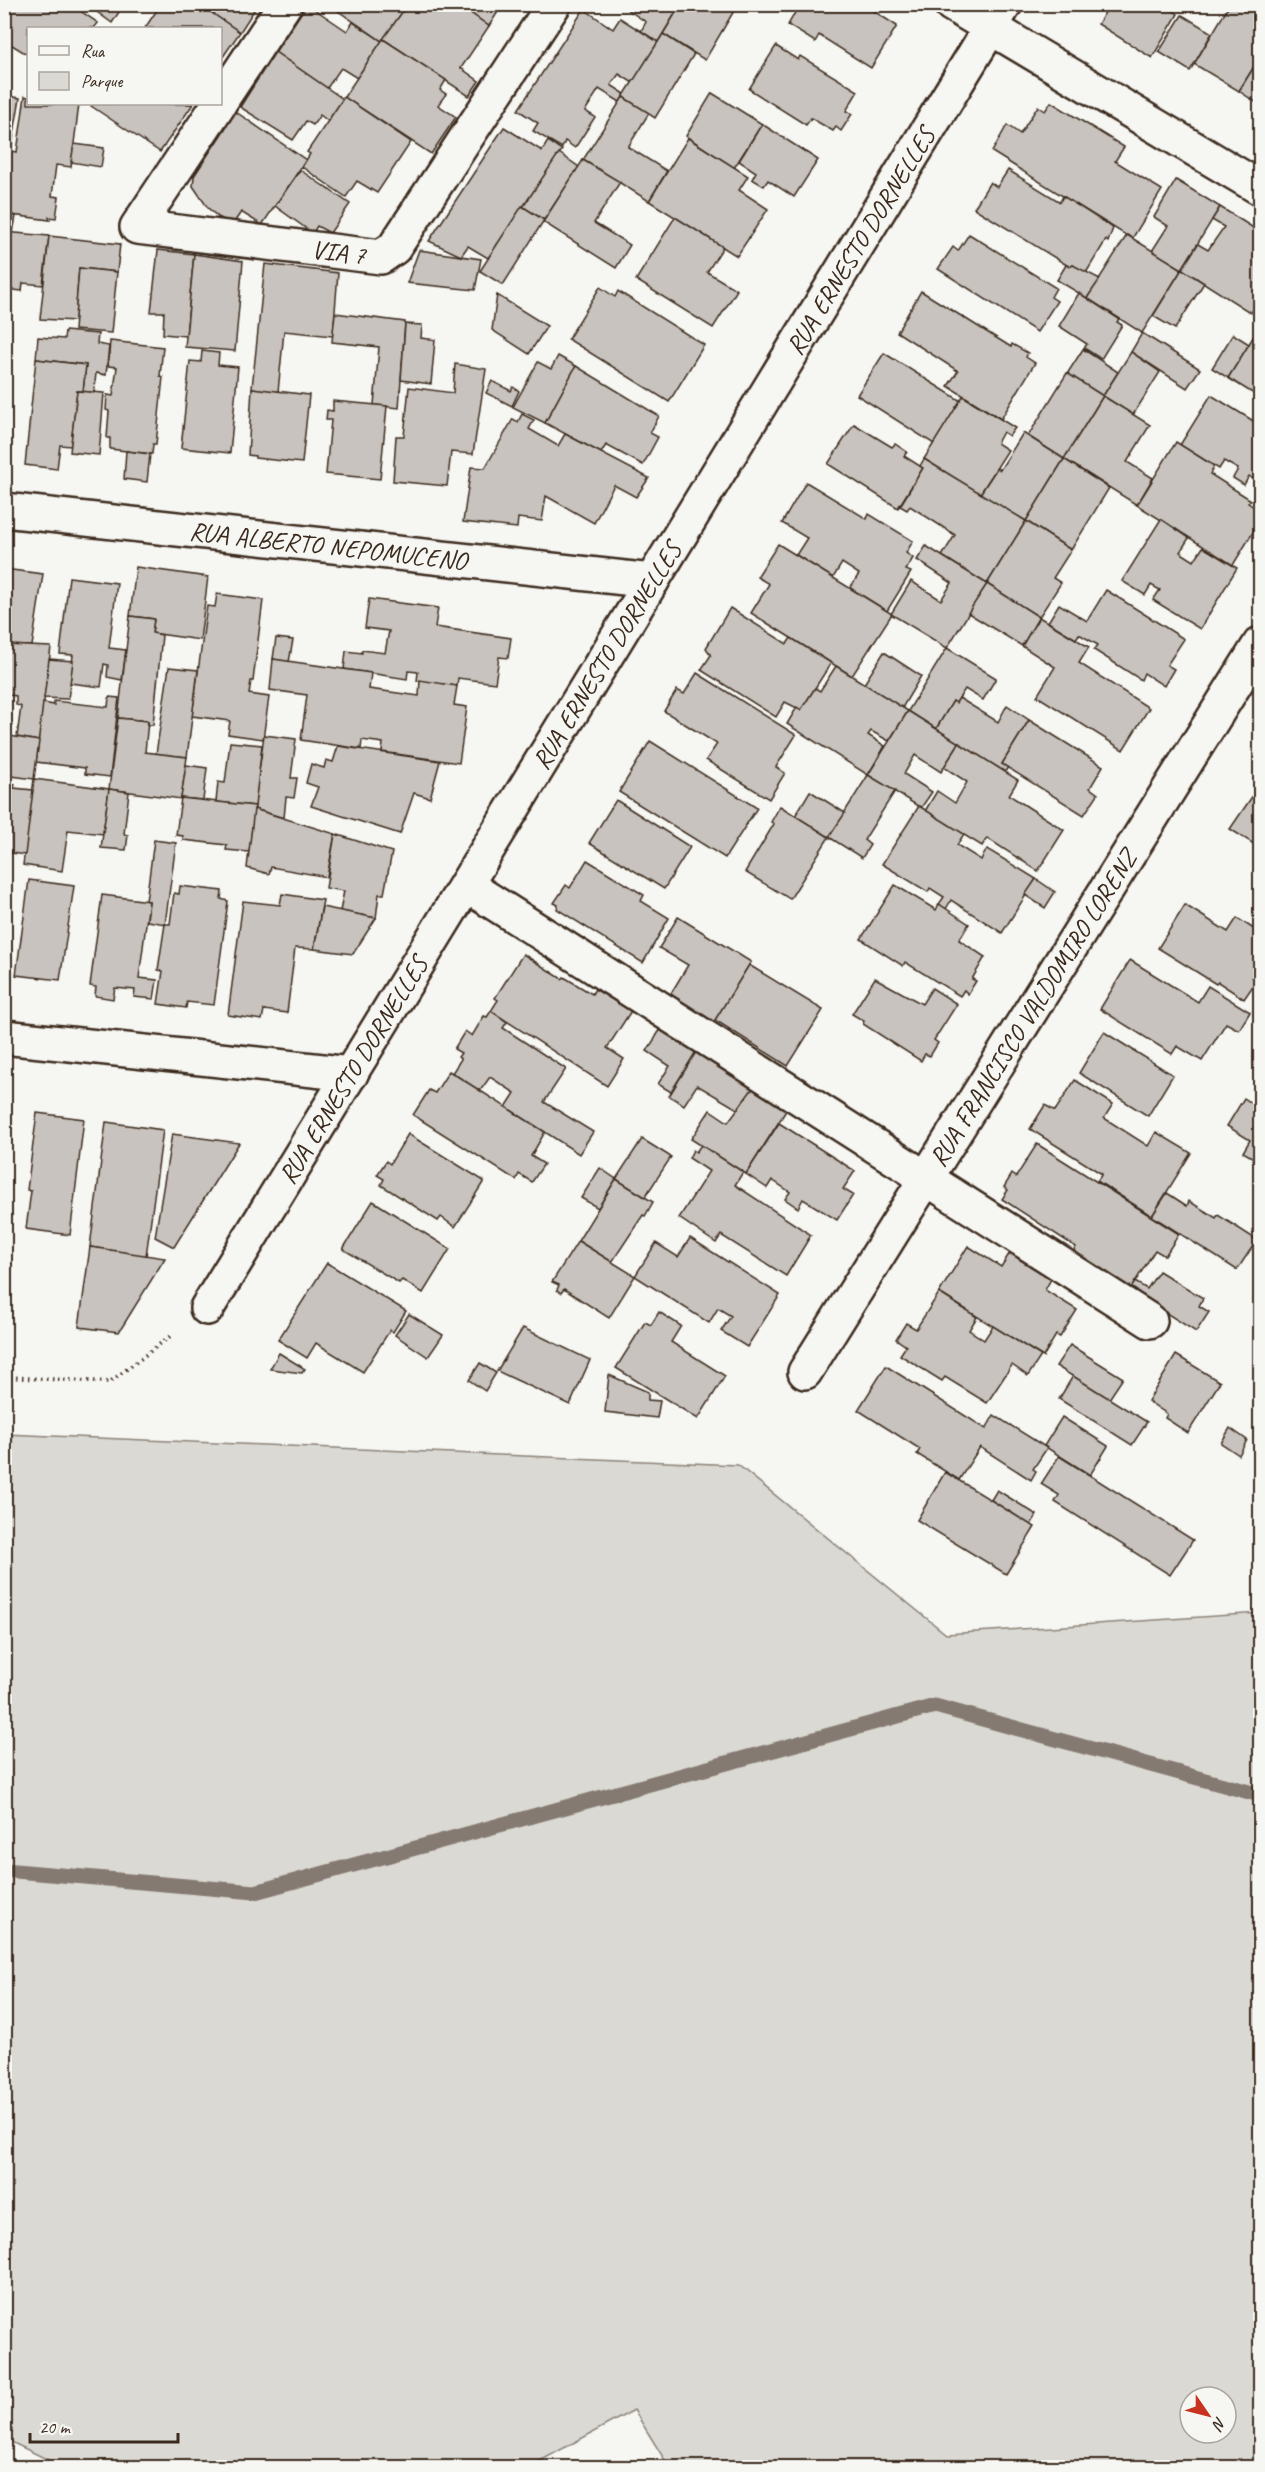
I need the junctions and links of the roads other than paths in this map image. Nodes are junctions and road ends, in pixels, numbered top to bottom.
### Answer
1 (285, 4) edge
2 (554, 4) edge
3 (951, 4) edge
4 (998, 16) edge
5 (222, 100) edge
6 (219, 105) edge
7 (1260, 188) edge
8 (4, 510) edge
9 (652, 581) junction
10 (1260, 644) edge
11 (466, 885) junction
12 (4, 1037) edge
13 (351, 1074) junction
14 (926, 1179) junction
15 (207, 1308) road end
16 (1150, 1322) dead end
17 (805, 1372) dead end

1 - 5 street, VIA 7
2 - 6 street, VIA 7
3 - 4 street
4 - 7 street
4 - 9 street, RUA ERNESTO DORNELLES
8 - 9 street, RUA ALBERTO NEPOMUCENO
9 - 11 street, RUA ERNESTO DORNELLES
10 - 14 street, RUA FRANCISCO VALDOMIRO LORENZ
11 - 13 street, RUA ERNESTO DORNELLES
11 - 14 street
12 - 13 street
13 - 15 street, RUA ERNESTO DORNELLES
14 - 16 street
14 - 17 street, RUA FRANCISCO VALDOMIRO LORENZ

